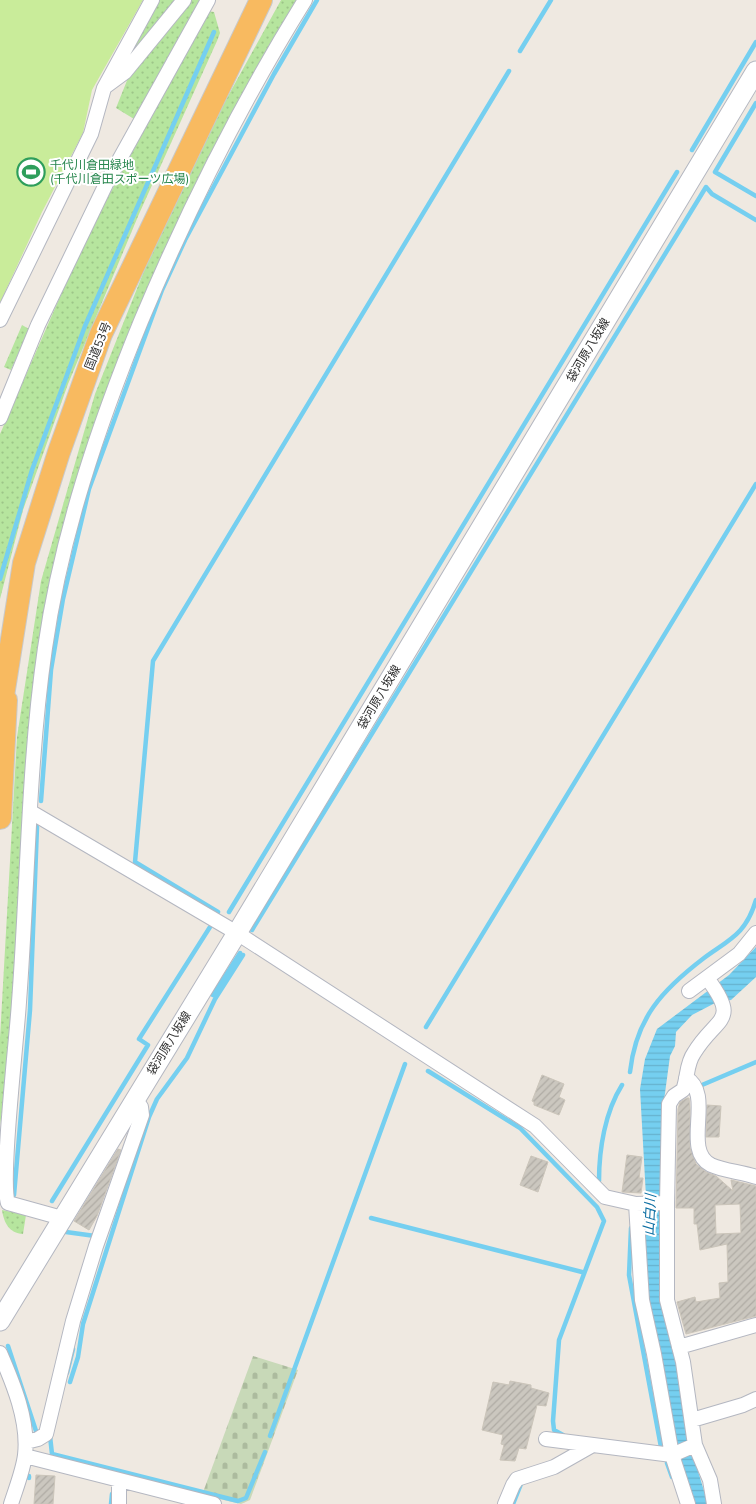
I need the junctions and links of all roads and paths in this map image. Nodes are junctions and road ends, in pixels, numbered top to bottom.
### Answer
1 (152, 0) edge
2 (184, 0) edge
3 (208, 0) edge
4 (262, 0) edge
5 (305, 0) edge
6 (756, 71) edge
7 (104, 88) junction
8 (0, 320) edge
9 (0, 418) edge
10 (4, 653) edge
11 (0, 715) edge
12 (31, 812) junction
13 (0, 818) edge
14 (237, 933) junction
15 (756, 933) edge
16 (707, 978) junction
17 (689, 991) dead end
18 (686, 1078) junction
19 (135, 1099) junction
20 (756, 1177) edge
21 (668, 1202) junction
22 (636, 1204) junction
23 (62, 1218) junction
24 (0, 1321) edge
25 (756, 1325) edge
26 (679, 1347) junction
27 (0, 1353) edge
28 (756, 1399) edge
29 (692, 1420) junction
30 (546, 1438) dead end
31 (696, 1445) junction
32 (592, 1446) junction
33 (25, 1449) junction
34 (672, 1455) junction
35 (119, 1480) junction
36 (11, 1504) edge
37 (119, 1504) edge
38 (214, 1504) edge
39 (505, 1504) edge
40 (688, 1504) edge
41 (714, 1504) edge

1 - 7 street
2 - 7 street
3 - 9 street
4 - 10 highway, 国道53号
5 - 12 street
6 - 14 main road, 袋河原八坂線
7 - 8 street
10 - 11 highway, 国道53号
10 - 13 highway
12 - 14 street
12 - 23 street
14 - 19 main road, 袋河原八坂線
14 - 22 street
15 - 16 street
16 - 17 street
16 - 18 street
18 - 20 street
18 - 21 street
19 - 23 main road, 袋河原八坂線
19 - 33 street
21 - 22 street
21 - 26 street
22 - 34 street
23 - 24 main road, 袋河原八坂線
25 - 26 street
26 - 29 street
27 - 33 street
28 - 29 street
29 - 31 street
30 - 32 street
31 - 34 street
31 - 41 street
32 - 34 street
32 - 39 street
33 - 35 street
33 - 36 street
34 - 40 street
35 - 37 street
35 - 38 street

